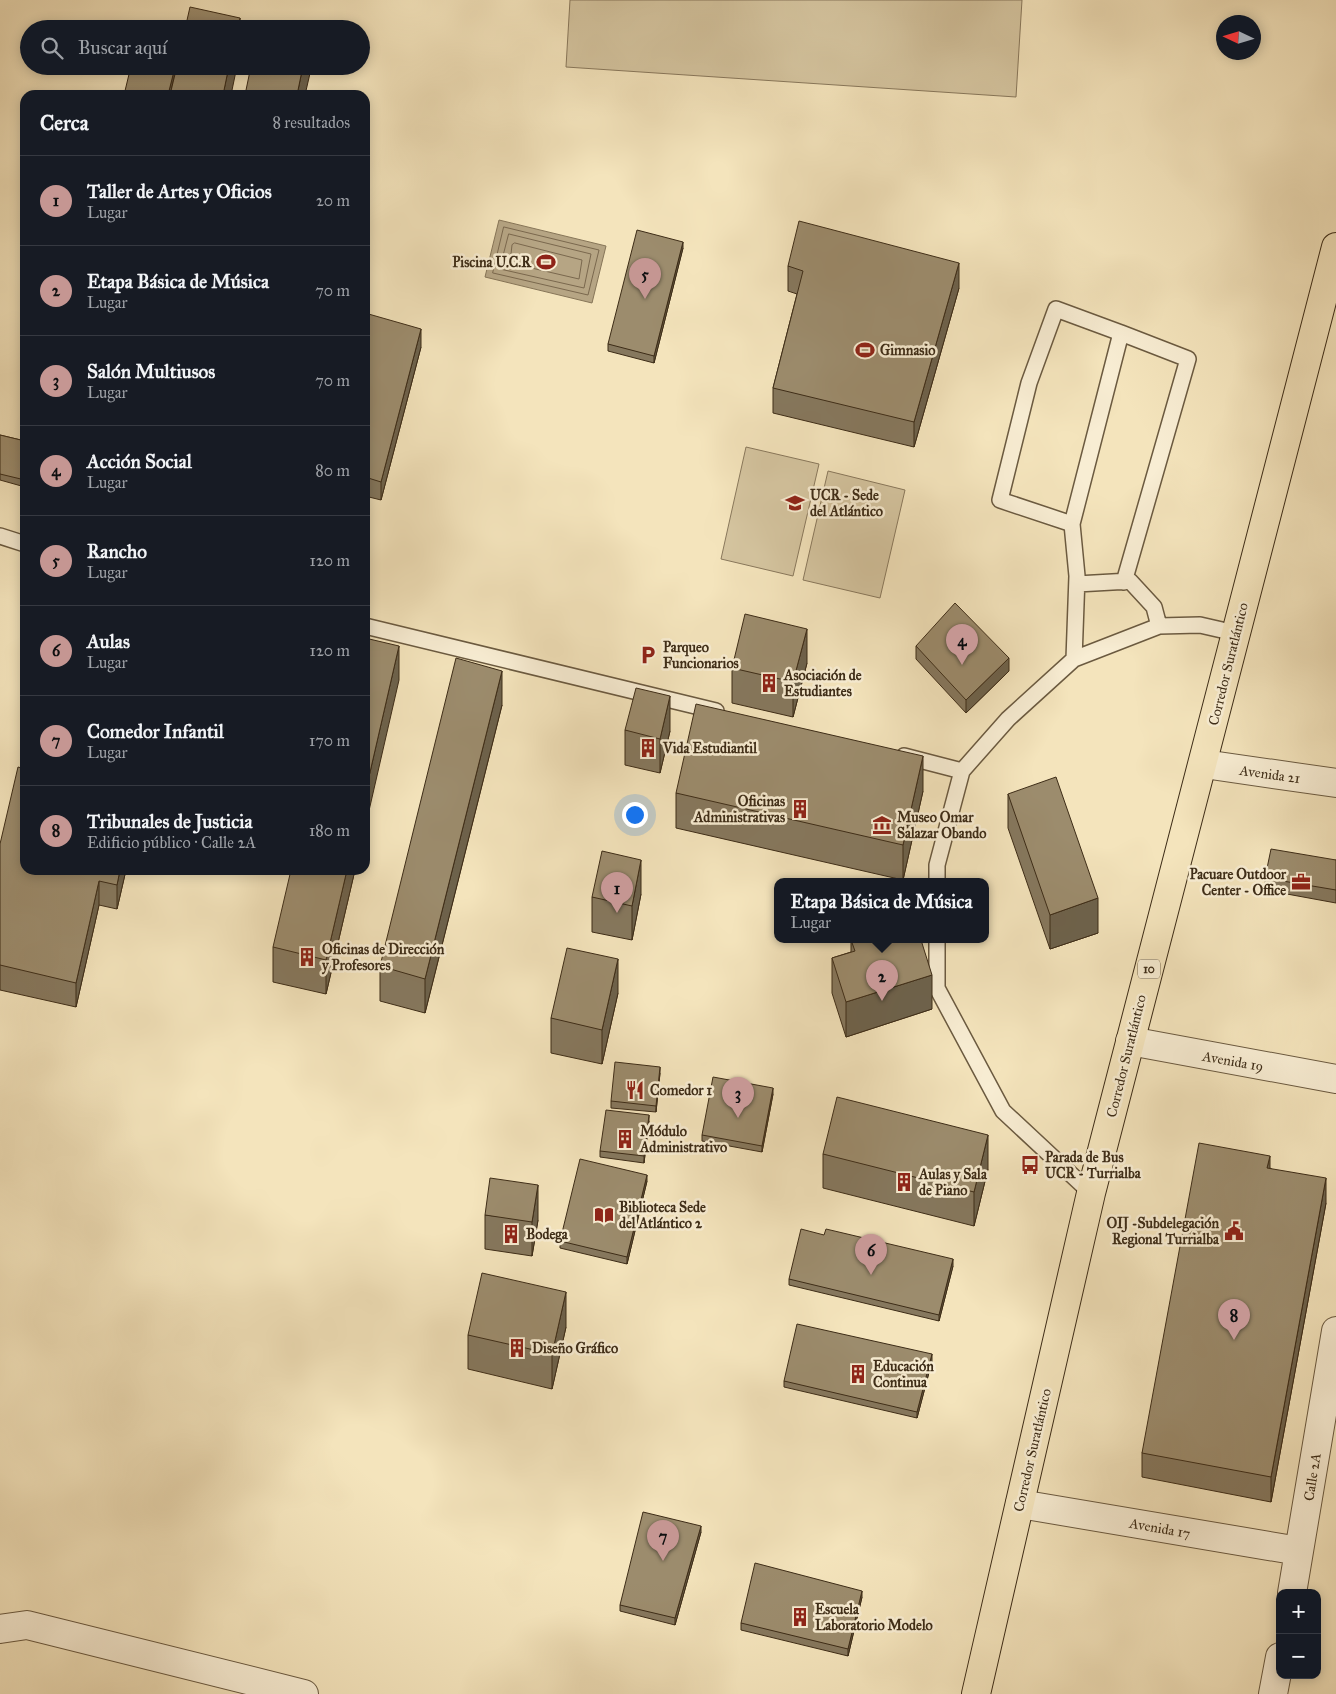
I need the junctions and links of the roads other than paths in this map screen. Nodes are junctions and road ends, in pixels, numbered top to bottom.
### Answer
1 (1336, 247) edge
2 (1121, 333) junction
3 (1072, 524) junction
4 (0, 536) edge
5 (20, 542) edge
6 (1124, 582) junction
7 (1077, 584) junction
8 (1159, 626) junction
9 (370, 627) edge
10 (1235, 633) junction
11 (1074, 659) junction
12 (731, 715) edge
13 (885, 752) edge
14 (1204, 764) junction
15 (962, 771) junction
16 (1336, 783) edge
17 (937, 878) edge
18 (937, 943) edge
19 (1130, 1041) junction
20 (1336, 1080) edge
21 (1091, 1193) junction
22 (1336, 1331) edge
23 (1020, 1504) junction
24 (1299, 1551) junction
25 (1293, 1589) edge
26 (0, 1629) edge
27 (1276, 1678) edge
28 (304, 1694) edge
29 (976, 1694) edge
30 (1273, 1694) edge

1 - 10 main road, Corredor Suratlántico / 10
2 - 3 lane
2 - 3 lane
2 - 6 lane
3 - 7 lane
4 - 5 lane
6 - 7 lane
6 - 8 lane
7 - 11 lane
8 - 10 lane
8 - 11 lane
9 - 12 lane
10 - 14 main road, Corredor Suratlántico / 10
11 - 15 lane
13 - 15 lane
14 - 16 street, Avenida 21
14 - 19 main road, Corredor Suratlántico / 10
15 - 17 lane
18 - 21 lane
19 - 20 street, Avenida 19
19 - 21 main road, Corredor Suratlántico / 10
21 - 23 main road, Corredor Suratlántico / 10
22 - 24 street, Calle 2A
23 - 24 street, Avenida 17
23 - 29 main road, Corredor Suratlántico / 10
24 - 25 street, Calle 2A
26 - 28 street
27 - 30 street

